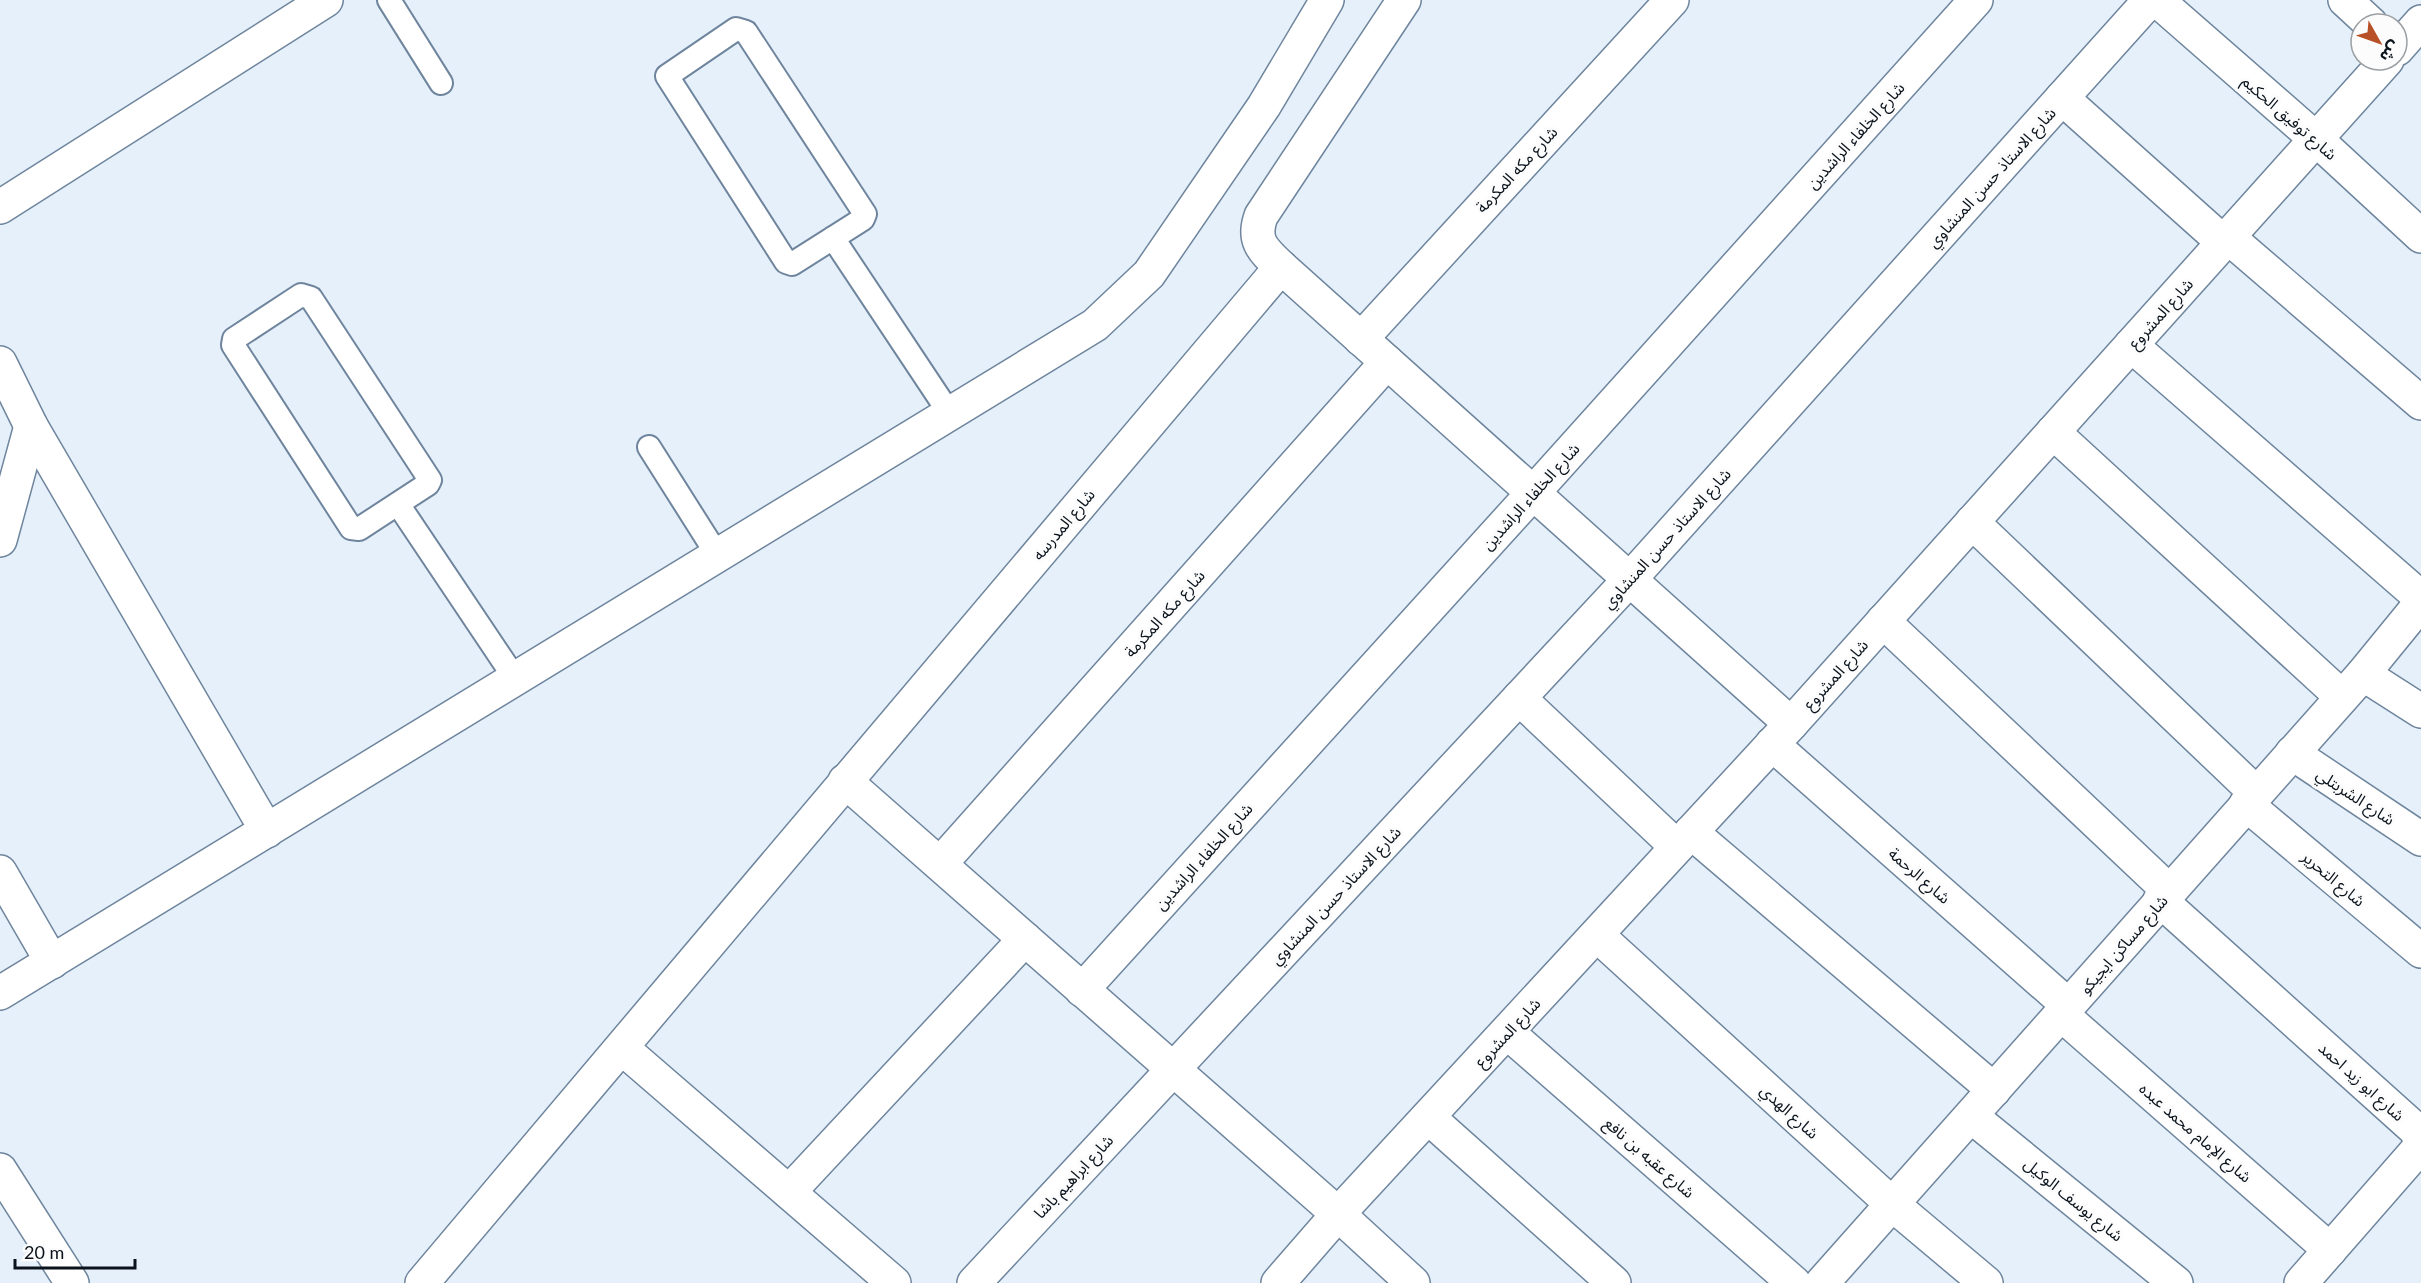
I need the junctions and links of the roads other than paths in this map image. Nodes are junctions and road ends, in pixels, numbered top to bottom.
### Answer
1 (326, 0) edge
2 (389, 0) edge
3 (1328, 0) edge
4 (1404, 0) edge
5 (1672, 0) edge
6 (1976, 0) edge
7 (2150, 0) edge
8 (2157, 0) edge
9 (2345, 0) edge
10 (2358, 12) edge
11 (2379, 72) edge
12 (441, 83) dead end
13 (2062, 98) junction
14 (2316, 139) junction
15 (0, 207) edge
16 (2421, 236) edge
17 (833, 238) junction
18 (2226, 240) junction
19 (1281, 267) junction
20 (1361, 339) junction
21 (2131, 345) junction
22 (1387, 362) junction
23 (0, 363) edge
24 (2421, 403) edge
25 (950, 414) junction
26 (31, 426) junction
27 (2053, 432) junction
28 (649, 447) dead end
29 (1533, 493) junction
30 (398, 504) junction
31 (1972, 522) junction
32 (0, 540) edge
33 (718, 556) junction
34 (1630, 579) junction
35 (2421, 598) edge
36 (2421, 603) edge
37 (1883, 621) junction
38 (516, 680) junction
39 (2352, 686) junction
40 (1518, 698) junction
41 (2421, 711) edge
42 (1781, 734) junction
43 (2292, 753) junction
44 (845, 781) junction
45 (2251, 799) junction
46 (267, 831) junction
47 (1684, 839) junction
48 (2421, 839) edge
49 (940, 864) junction
50 (0, 872) edge
51 (2164, 896) junction
52 (1597, 935) junction
53 (1025, 939) junction
54 (2421, 951) edge
55 (52, 962) junction
56 (1082, 990) junction
57 (0, 993) edge
58 (2065, 1010) junction
59 (1507, 1032) junction
60 (622, 1048) junction
61 (1173, 1069) junction
62 (1994, 1090) junction
63 (1971, 1116) junction
64 (1428, 1117) junction
65 (0, 1170) edge
66 (789, 1192) junction
67 (1892, 1204) junction
68 (1338, 1215) junction
69 (2330, 1250) junction
70 (72, 1283) edge
71 (422, 1283) edge
72 (894, 1283) edge
73 (974, 1283) edge
74 (1278, 1283) edge
75 (1413, 1283) edge
76 (1614, 1283) edge
77 (1794, 1283) edge
78 (1822, 1283) edge
79 (1986, 1283) edge
80 (2176, 1283) edge
81 (2301, 1283) edge

1 - 15 street
2 - 12 lane
3 - 25 street
4 - 19 street, شارع الرحمة
5 - 20 street, شارع مكه المكرمة
6 - 29 street, شارع الخلفاء الراشدين
7 - 13 street, شارع الاستاذ حسن المنشاوي
8 - 14 street, شارع توفيق الحكيم
9 - 10 street
11 - 14 street, شارع المشروع
13 - 18 street
13 - 34 street, شارع الاستاذ حسن المنشاوي
14 - 16 street, شارع توفيق الحكيم
14 - 18 street, شارع المشروع
17 - 17 lane
17 - 25 lane
18 - 21 street, شارع المشروع
18 - 24 street
19 - 20 street, شارع الرحمة
19 - 44 street, شارع المدرسه
20 - 22 street, شارع الرحمة
21 - 27 street, شارع المشروع
21 - 35 street
22 - 29 street, شارع الرحمة
22 - 49 street, شارع مكه المكرمة
23 - 26 street
25 - 33 street
26 - 32 street
26 - 46 street
27 - 31 street, شارع المشروع
27 - 39 street
28 - 33 lane
29 - 34 street, شارع الرحمة
29 - 56 street, شارع الخلفاء الراشدين
30 - 30 lane
30 - 38 lane
31 - 37 street, شارع المشروع
31 - 45 street, شارع التحرير
33 - 38 street
34 - 40 street, شارع الاستاذ حسن المنشاوي
34 - 42 street, شارع الرحمة
36 - 39 street, شارع مساكن ايجيكو
37 - 42 street, شارع المشروع
37 - 51 street, شارع ابو زيد احمد
38 - 46 street
39 - 41 street
39 - 43 street, شارع مساكن ايجيكو
40 - 47 street
40 - 61 street, شارع الاستاذ حسن المنشاوي
42 - 47 street, شارع المشروع
42 - 58 street, شارع الرحمة
43 - 45 street, شارع مساكن ايجيكو
43 - 48 street, شارع الشربتلي
44 - 49 street
44 - 60 street, شارع المدرسه
45 - 51 street, شارع مساكن ايجيكو
45 - 54 street, شارع التحرير
46 - 55 street
47 - 52 street, شارع المشروع
47 - 62 street
49 - 53 street
50 - 55 street
51 - 58 street, شارع مساكن ايجيكو
51 - 69 street, شارع ابو زيد احمد
52 - 59 street, شارع المشروع
52 - 67 street, شارع الهدي
53 - 56 street
53 - 66 street
55 - 57 street
56 - 61 street
58 - 62 street, شارع مساكن ايجيكو
58 - 69 street, شارع الإمام محمد عبده
59 - 64 street, شارع المشروع
59 - 77 street, شارع عقبه بن نافع
60 - 66 street
60 - 71 street, شارع المدرسه
61 - 68 street
61 - 73 street, شارع ابراهيم باشا
62 - 63 street, شارع مساكن ايجيكو
63 - 67 street, شارع مساكن ايجيكو
63 - 80 street, شارع يوسف الوكيل
64 - 68 street, شارع المشروع
64 - 76 street
65 - 70 street
66 - 72 street
67 - 78 street, شارع مساكن ايجيكو
67 - 79 street, شارع الهدي
68 - 74 street, شارع المشروع
68 - 75 street
69 - 81 street, شارع ابو زيد احمد

